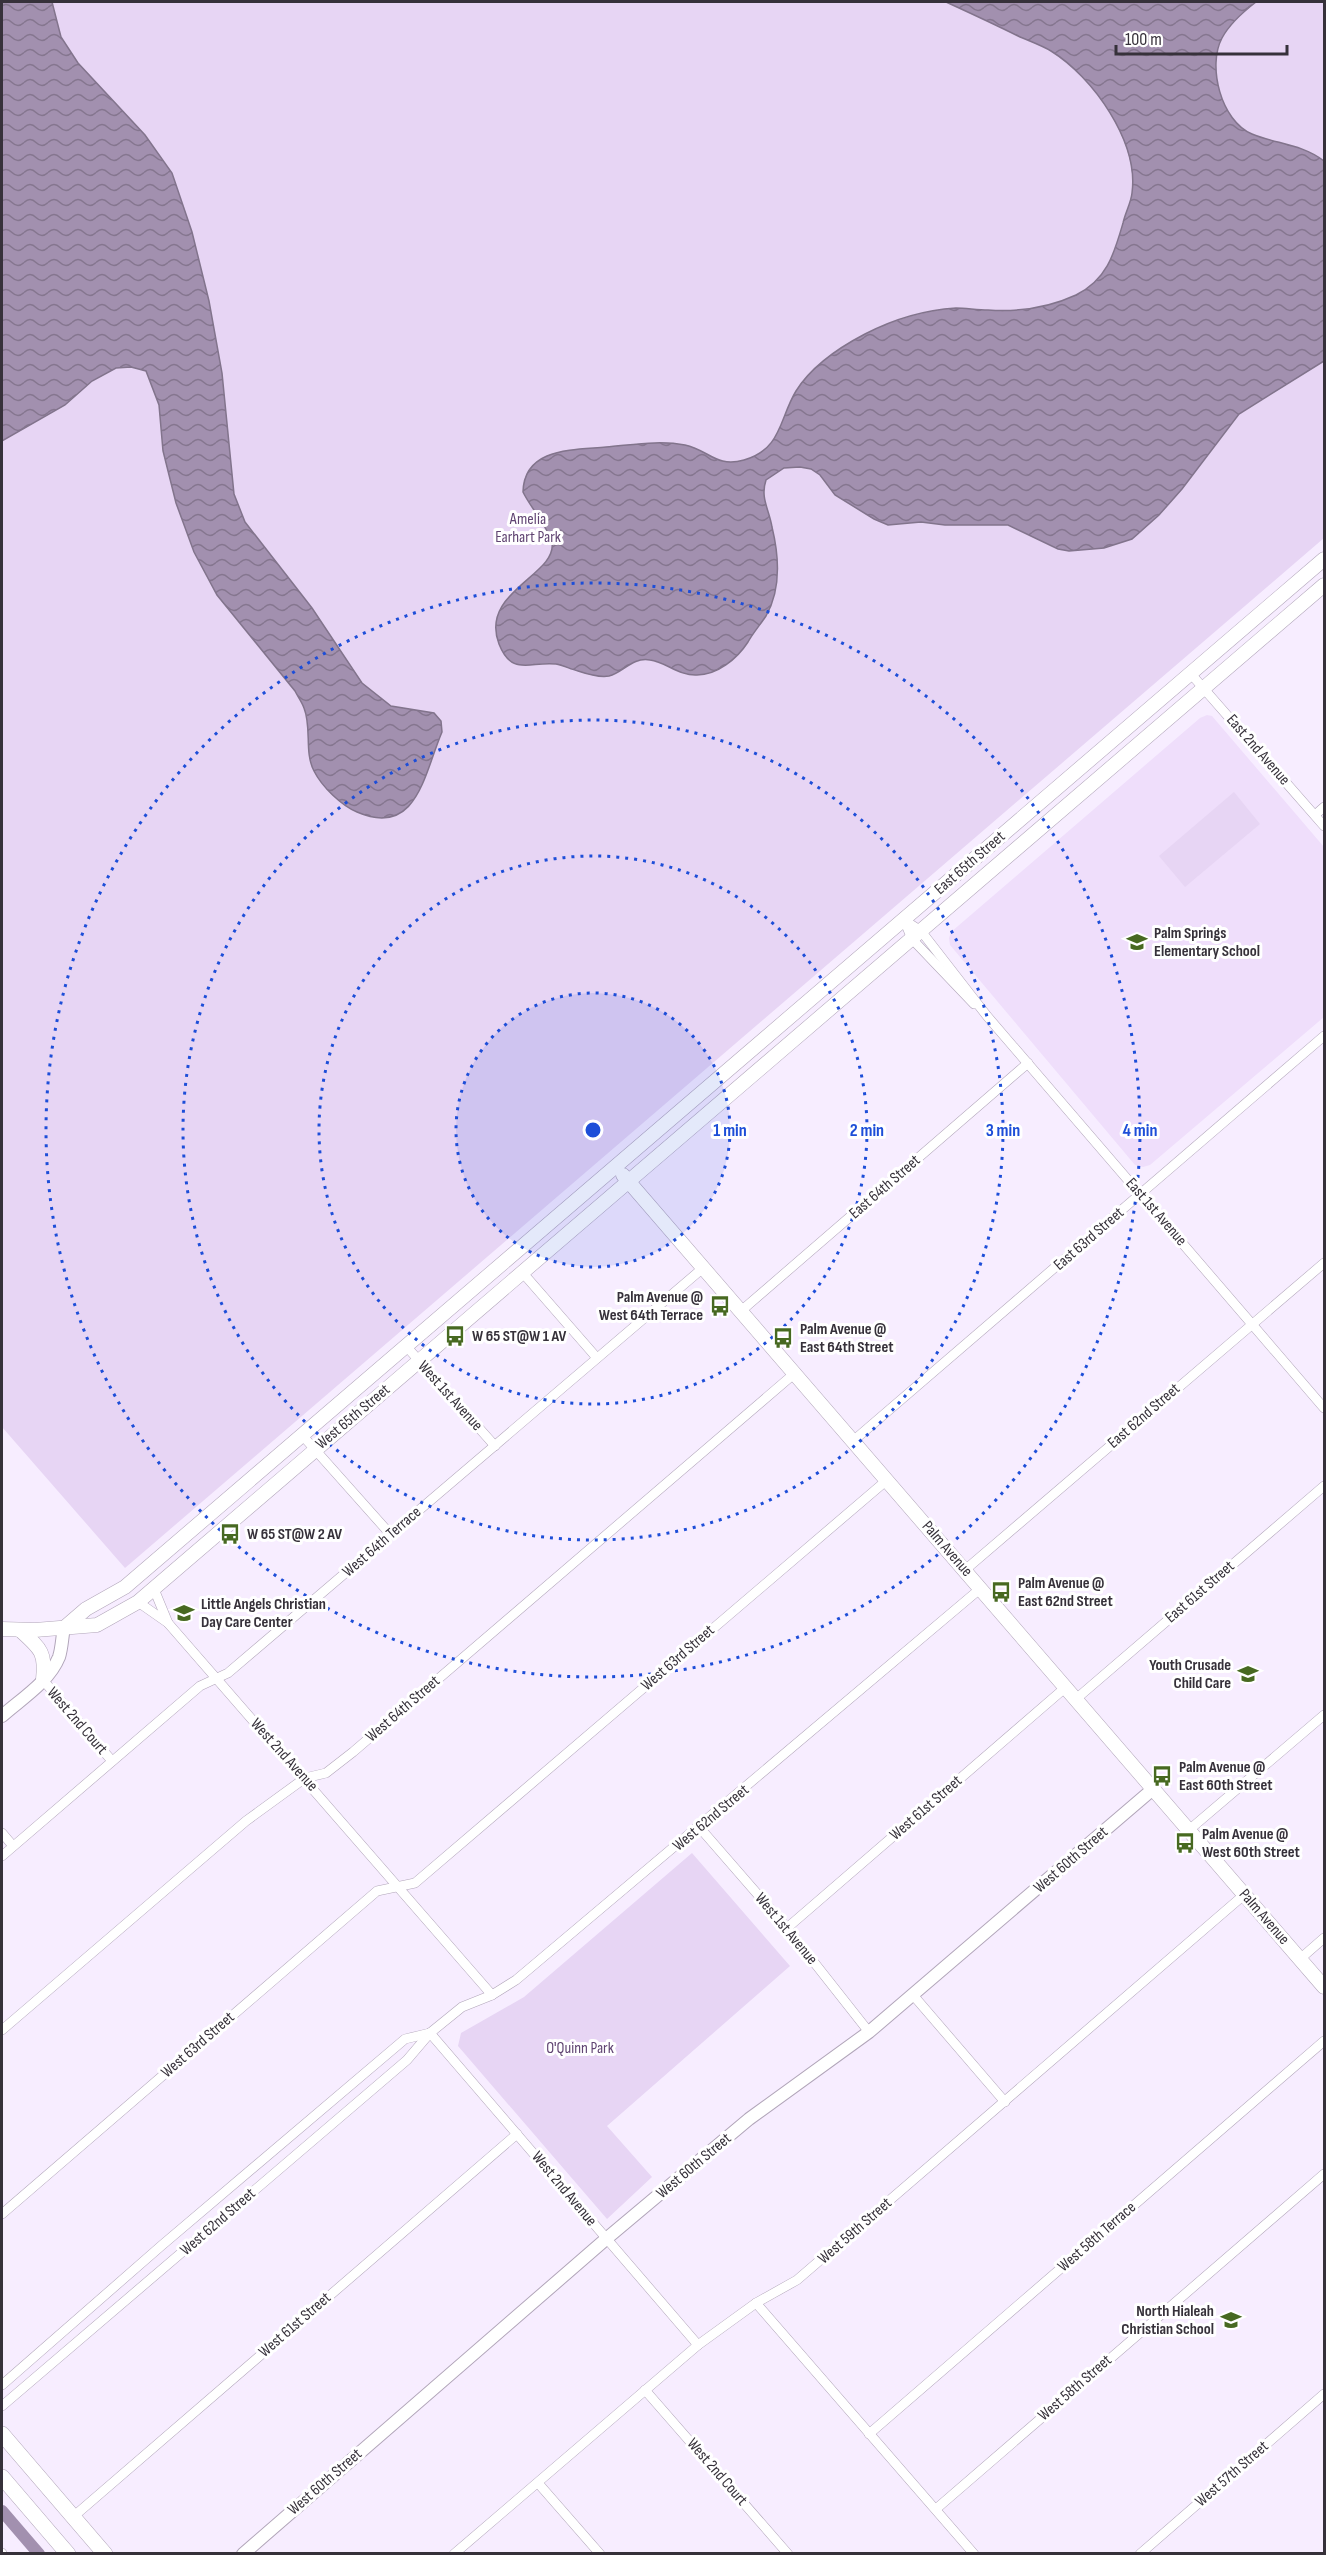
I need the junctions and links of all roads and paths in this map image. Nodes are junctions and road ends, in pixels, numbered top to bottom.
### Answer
1 (1324, 559) edge
2 (1324, 585) edge
3 (1191, 674) junction
4 (1204, 688) junction
5 (1324, 807) edge
6 (1315, 815) junction
7 (1324, 826) edge
8 (904, 920) junction
9 (916, 935) junction
10 (1324, 1036) edge
11 (1028, 1063) junction
12 (616, 1166) junction
13 (629, 1181) junction
14 (1141, 1195) junction
15 (1324, 1263) edge
16 (704, 1268) junction
17 (522, 1272) junction
18 (741, 1311) junction
19 (1252, 1324) junction
20 (406, 1346) junction
21 (597, 1359) junction
22 (418, 1361) junction
23 (795, 1373) junction
24 (1324, 1408) edge
25 (302, 1434) junction
26 (853, 1441) junction
27 (495, 1446) junction
28 (315, 1449) junction
29 (887, 1480) junction
30 (1324, 1486) edge
31 (391, 1535) junction
32 (965, 1570) junction
33 (981, 1588) junction
34 (154, 1589) junction
35 (138, 1602) junction
36 (168, 1623) junction
37 (64, 1628) junction
38 (2, 1629) edge
39 (21, 1631) junction
40 (215, 1678) junction
41 (43, 1680) junction
42 (1066, 1687) junction
43 (1076, 1699) junction
44 (1324, 1715) edge
45 (2, 1716) edge
46 (112, 1761) junction
47 (305, 1778) junction
48 (1153, 1789) junction
49 (700, 1828) junction
50 (1189, 1830) junction
51 (2, 1833) edge
52 (13, 1846) junction
53 (2, 1856) edge
54 (399, 1887) junction
55 (1245, 1894) junction
56 (787, 1928) junction
57 (1324, 1938) edge
58 (1300, 1959) junction
59 (1324, 1987) edge
60 (492, 1995) junction
61 (913, 1995) junction
62 (2, 2030) edge
63 (430, 2032) junction
64 (869, 2032) junction
65 (1324, 2041) edge
66 (1005, 2102) junction
67 (517, 2134) junction
68 (1324, 2174) edge
69 (2, 2214) edge
70 (606, 2239) junction
71 (756, 2303) junction
72 (698, 2344) junction
73 (2, 2385) edge
74 (645, 2390) junction
75 (1324, 2394) edge
76 (2, 2406) edge
77 (2, 2434) edge
78 (869, 2434) junction
79 (2, 2477) edge
80 (538, 2483) junction
81 (936, 2509) junction
82 (73, 2517) junction
83 (68, 2553) edge
84 (105, 2553) edge
85 (243, 2553) edge
86 (454, 2553) edge
87 (600, 2553) edge
88 (788, 2553) edge
89 (974, 2553) edge
90 (1140, 2553) edge

1 - 3 main road, East 65th Street
2 - 4 main road, East 65th Street
3 - 4 street, East 2nd Avenue
3 - 8 main road, East 65th Street
4 - 6 street, East 2nd Avenue
4 - 9 main road, East 65th Street
5 - 6 street
6 - 7 street, East 2nd Avenue
8 - 9 street, East 1st Avenue
8 - 12 main road, East 65th Street
9 - 11 street, East 1st Avenue
9 - 13 main road, East 65th Street
10 - 14 street, East 63rd Street
11 - 14 street, East 1st Avenue
11 - 18 street, East 64th Street
12 - 13 main road, Palm Avenue
12 - 20 main road, West 65th Street
13 - 16 main road, Palm Avenue
13 - 17 main road, West 65th Street
14 - 19 street, East 1st Avenue
14 - 26 street, East 63rd Street
15 - 19 street, East 62nd Street
16 - 18 main road, Palm Avenue
16 - 21 street, West 64th Terrace
17 - 21 street
17 - 22 main road, West 65th Street
18 - 23 main road, Palm Avenue
19 - 24 street, East 1st Avenue
19 - 32 street, East 62nd Street
20 - 22 street, West 1st Avenue
20 - 25 main road, West 65th Street
21 - 27 street, West 64th Terrace
22 - 27 street, West 1st Avenue
22 - 28 main road, West 65th Street
23 - 26 main road, Palm Avenue
23 - 47 street, West 64th Street
25 - 28 street
25 - 37 main road, West 65th Street
26 - 29 main road, Palm Avenue
27 - 31 street, West 64th Terrace
28 - 31 street
28 - 34 main road, West 65th Street
29 - 32 main road, Palm Avenue
29 - 54 street, West 63rd Street
30 - 43 street, East 61st Street
31 - 40 street, West 64th Terrace
32 - 33 main road, Palm Avenue
33 - 42 main road, Palm Avenue
33 - 49 street, West 62nd Street
34 - 35 main road, West 65th Street
34 - 36 street, West 2nd Avenue
35 - 36 street, West 2nd Avenue
35 - 37 main road, West 65th Street
36 - 40 street, West 2nd Avenue
37 - 39 main road
37 - 41 street
38 - 39 main road
39 - 41 main road
40 - 46 street, West 64th Terrace
40 - 47 street, West 2nd Avenue
41 - 45 street
41 - 46 street, West 2nd Court
42 - 43 main road, Palm Avenue
42 - 56 street, West 61st Street
43 - 48 main road, Palm Avenue
44 - 50 street
46 - 52 street, West 64th Terrace
47 - 54 street, West 2nd Avenue
47 - 62 street, West 64th Street
48 - 50 main road, Palm Avenue
48 - 61 street, West 60th Street
49 - 56 street, West 1st Avenue
49 - 60 street, West 62nd Street
50 - 55 main road, Palm Avenue
51 - 52 street
52 - 53 street, West 64th Terrace
54 - 60 street, West 2nd Avenue
54 - 69 street, West 63rd Street
55 - 58 main road, Palm Avenue
55 - 66 street, West 59th Street
56 - 64 street, West 1st Avenue
57 - 58 street
58 - 59 main road, Palm Avenue
60 - 63 street, West 62nd Street
61 - 64 street, West 60th Street
61 - 66 street
63 - 67 street, West 2nd Avenue
63 - 73 street, West 62nd Street
63 - 76 street, West 62nd Street
64 - 70 street, West 60th Street
65 - 78 street, West 58th Terrace
66 - 71 street, West 59th Street
67 - 70 street, West 2nd Avenue
67 - 82 street, West 61st Street
68 - 81 street, West 58th Street
70 - 72 street, West 2nd Avenue
70 - 85 street, West 60th Street
71 - 72 street, West 59th Street
71 - 78 street
72 - 74 street, West 59th Street
74 - 80 street, West 59th Street
74 - 88 street, West 2nd Court
75 - 90 street, West 57th Street
77 - 82 main road
78 - 81 street
79 - 83 main road
80 - 86 street, West 59th Street
80 - 87 street
81 - 89 street
82 - 84 main road

